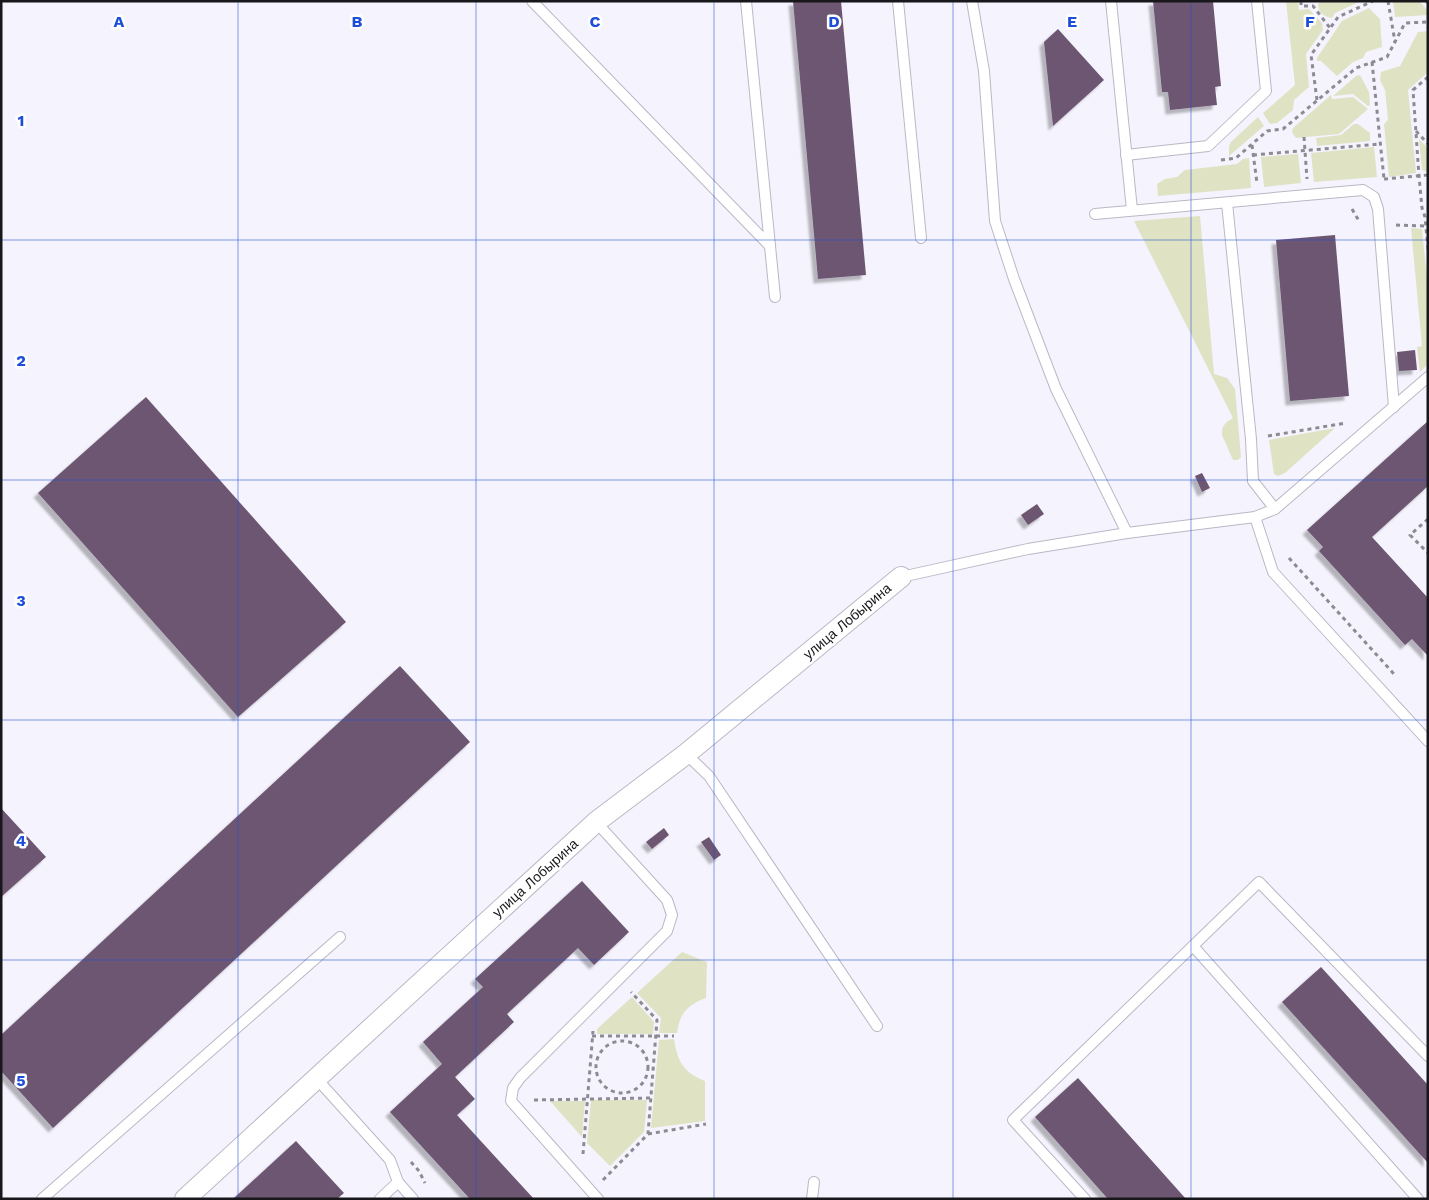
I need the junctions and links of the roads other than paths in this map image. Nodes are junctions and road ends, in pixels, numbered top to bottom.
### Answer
1 (532, 1) edge
2 (746, 1) edge
3 (898, 1) edge
4 (972, 1) edge
5 (1110, 1) edge
6 (1257, 1) edge
7 (1126, 155) junction
8 (1227, 202) junction
9 (1132, 210) junction
10 (1095, 214) dead end
11 (921, 238) dead end
12 (770, 246) junction
13 (775, 297) dead end
14 (1428, 378) edge
15 (1394, 408) junction
16 (1275, 509) junction
17 (1255, 517) junction
18 (1127, 533) junction
19 (900, 577) joint
20 (1428, 741) edge
21 (686, 754) junction
22 (596, 822) junction
23 (340, 937) dead end
24 (1193, 946) junction
25 (878, 1026) dead end
26 (1428, 1056) edge
27 (316, 1078) junction
28 (398, 1182) junction
29 (814, 1182) dead end
30 (595, 1196) edge
31 (42, 1199) edge
32 (186, 1199) edge
33 (380, 1199) edge
34 (413, 1199) edge
35 (812, 1199) edge
36 (1086, 1199) edge
37 (1418, 1199) edge

1 - 12 lane
2 - 12 lane
3 - 11 lane
4 - 18 lane
5 - 7 lane
6 - 7 lane
7 - 9 lane
8 - 9 lane
8 - 15 lane
8 - 16 lane
9 - 10 lane
12 - 13 lane
14 - 15 lane
15 - 16 lane
16 - 17 lane
17 - 18 lane
17 - 20 lane
18 - 19 lane
19 - 21 street, улица Лобырина
21 - 22 street, улица Лобырина
21 - 25 lane
22 - 27 street, улица Лобырина
22 - 30 lane
23 - 31 lane
24 - 26 lane
24 - 36 lane
24 - 37 lane
27 - 28 lane
27 - 32 street, улица Лобырина
28 - 33 lane
28 - 34 lane
29 - 35 lane

